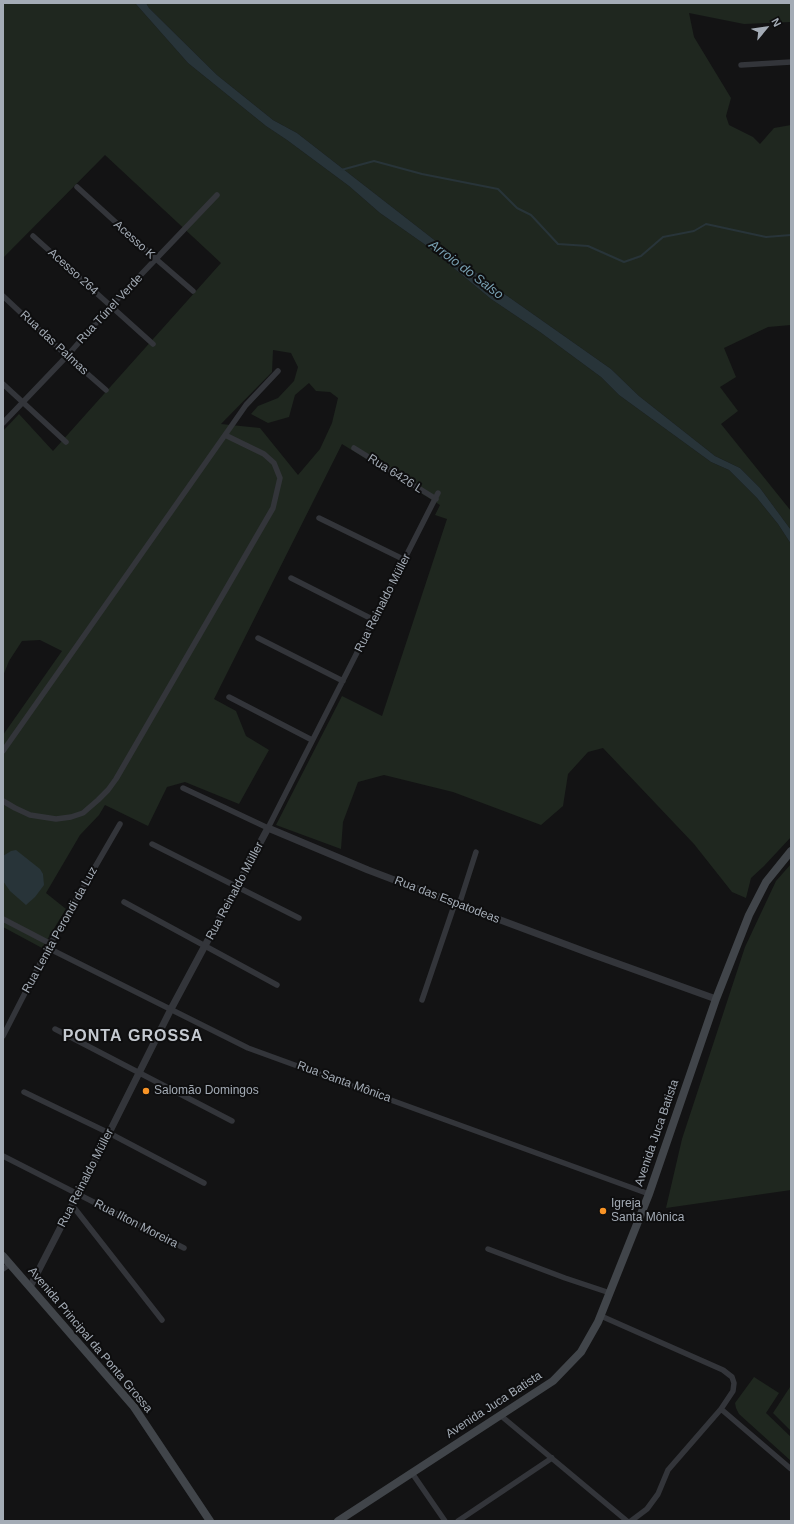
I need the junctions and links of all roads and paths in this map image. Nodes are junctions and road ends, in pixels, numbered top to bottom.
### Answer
1 (791, 62) edge
2 (741, 65) dead end
3 (77, 187) dead end
4 (217, 195) dead end
5 (33, 236) dead end
6 (156, 259) junction
7 (193, 291) dead end
8 (3, 296) edge
9 (111, 306) junction
10 (151, 342) dead end
11 (67, 356) junction
12 (278, 371) dead end
13 (3, 384) edge
14 (106, 390) dead end
15 (22, 402) junction
16 (3, 423) edge
17 (225, 435) junction
18 (66, 442) dead end
19 (354, 448) dead end
20 (437, 496) joint
21 (319, 518) dead end
22 (405, 560) junction
23 (291, 578) dead end
24 (374, 620) junction
25 (258, 638) dead end
26 (343, 681) junction
27 (228, 697) dead end
28 (312, 740) junction
29 (3, 752) edge
30 (183, 788) dead end
31 (3, 801) edge
32 (120, 824) dead end
33 (268, 828) junction
34 (152, 844) dead end
35 (791, 851) edge
36 (476, 852) dead end
37 (237, 887) junction
38 (124, 902) dead end
39 (457, 904) junction
40 (299, 918) dead end
41 (3, 919) edge
42 (50, 946) junction
43 (205, 946) junction
44 (277, 986) dead end
45 (716, 999) junction
46 (422, 1000) dead end
47 (172, 1009) junction
48 (55, 1029) dead end
49 (3, 1036) edge
50 (139, 1074) junction
51 (24, 1092) dead end
52 (232, 1121) dead end
53 (109, 1133) junction
54 (3, 1156) edge
55 (204, 1183) dead end
56 (78, 1194) junction
57 (649, 1194) junction
58 (72, 1205) junction
59 (184, 1248) dead end
60 (488, 1249) dead end
61 (3, 1256) edge
62 (6, 1266) edge
63 (30, 1287) junction
64 (610, 1293) junction
65 (601, 1316) junction
66 (162, 1320) dead end
67 (721, 1409) junction
68 (500, 1415) junction
69 (552, 1458) junction
70 (791, 1469) edge
71 (412, 1473) junction
72 (210, 1521) edge
73 (338, 1521) edge
74 (444, 1521) edge
75 (458, 1521) edge
76 (627, 1521) edge
77 (631, 1521) edge

1 - 2 street
3 - 6 street, Acesso K
4 - 6 street, Rua Túnel Verde
5 - 9 street, Acesso 264
6 - 7 street, Acesso K
6 - 9 street, Rua Túnel Verde
8 - 11 street, Rua das Palmas
9 - 10 street, Acesso 264
9 - 11 street, Rua Túnel Verde
11 - 14 street, Rua das Palmas
11 - 15 street, Rua Túnel Verde
12 - 17 street
13 - 15 street
15 - 16 street, Rua Túnel Verde
15 - 18 street
17 - 29 street
17 - 31 street
19 - 20 street, Rua 6426 L
20 - 22 street, Rua Reinaldo Müller
21 - 22 street
22 - 24 street, Rua Reinaldo Müller
23 - 24 street
24 - 26 street, Rua Reinaldo Müller
25 - 26 street
26 - 28 street, Rua Reinaldo Müller
27 - 28 street
28 - 33 street, Rua Reinaldo Müller
30 - 33 street, Rua das Espatodeas
32 - 42 street, Rua Lenita Perondi da Luz
33 - 37 street, Rua Reinaldo Müller
33 - 39 street, Rua das Espatodeas
34 - 37 street
35 - 45 main road, Avenida Juca Batista
36 - 39 street
37 - 40 street
37 - 43 street, Rua Reinaldo Müller
38 - 43 street
39 - 45 street, Rua das Espatodeas
39 - 46 street
41 - 42 street, Rua Santa Mônica
42 - 47 street, Rua Santa Mônica
42 - 49 street, Rua Lenita Perondi da Luz
43 - 44 street
43 - 47 street, Rua Reinaldo Müller
45 - 57 main road, Avenida Juca Batista
47 - 50 street, Rua Reinaldo Müller
47 - 57 street, Rua Santa Mônica
48 - 50 street
50 - 52 street
50 - 53 street, Rua Reinaldo Müller
51 - 53 street
53 - 55 street
53 - 56 street, Rua Reinaldo Müller
54 - 56 street, Rua Ilton Moreira
56 - 58 street, Rua Reinaldo Müller
56 - 59 street, Rua Ilton Moreira
57 - 64 main road, Avenida Juca Batista
58 - 63 street, Rua Reinaldo Müller
58 - 66 street
60 - 64 street
61 - 62 main road, Avenida Principal da Ponta Grossa
62 - 63 main road, Avenida Principal da Ponta Grossa
63 - 72 main road, Avenida Principal da Ponta Grossa
64 - 65 main road, Avenida Juca Batista
65 - 67 street
65 - 68 main road, Avenida Juca Batista
67 - 70 street
67 - 77 street
68 - 69 street
68 - 71 main road, Avenida Juca Batista
69 - 75 street
69 - 76 street
71 - 73 main road, Avenida Juca Batista
71 - 74 street

